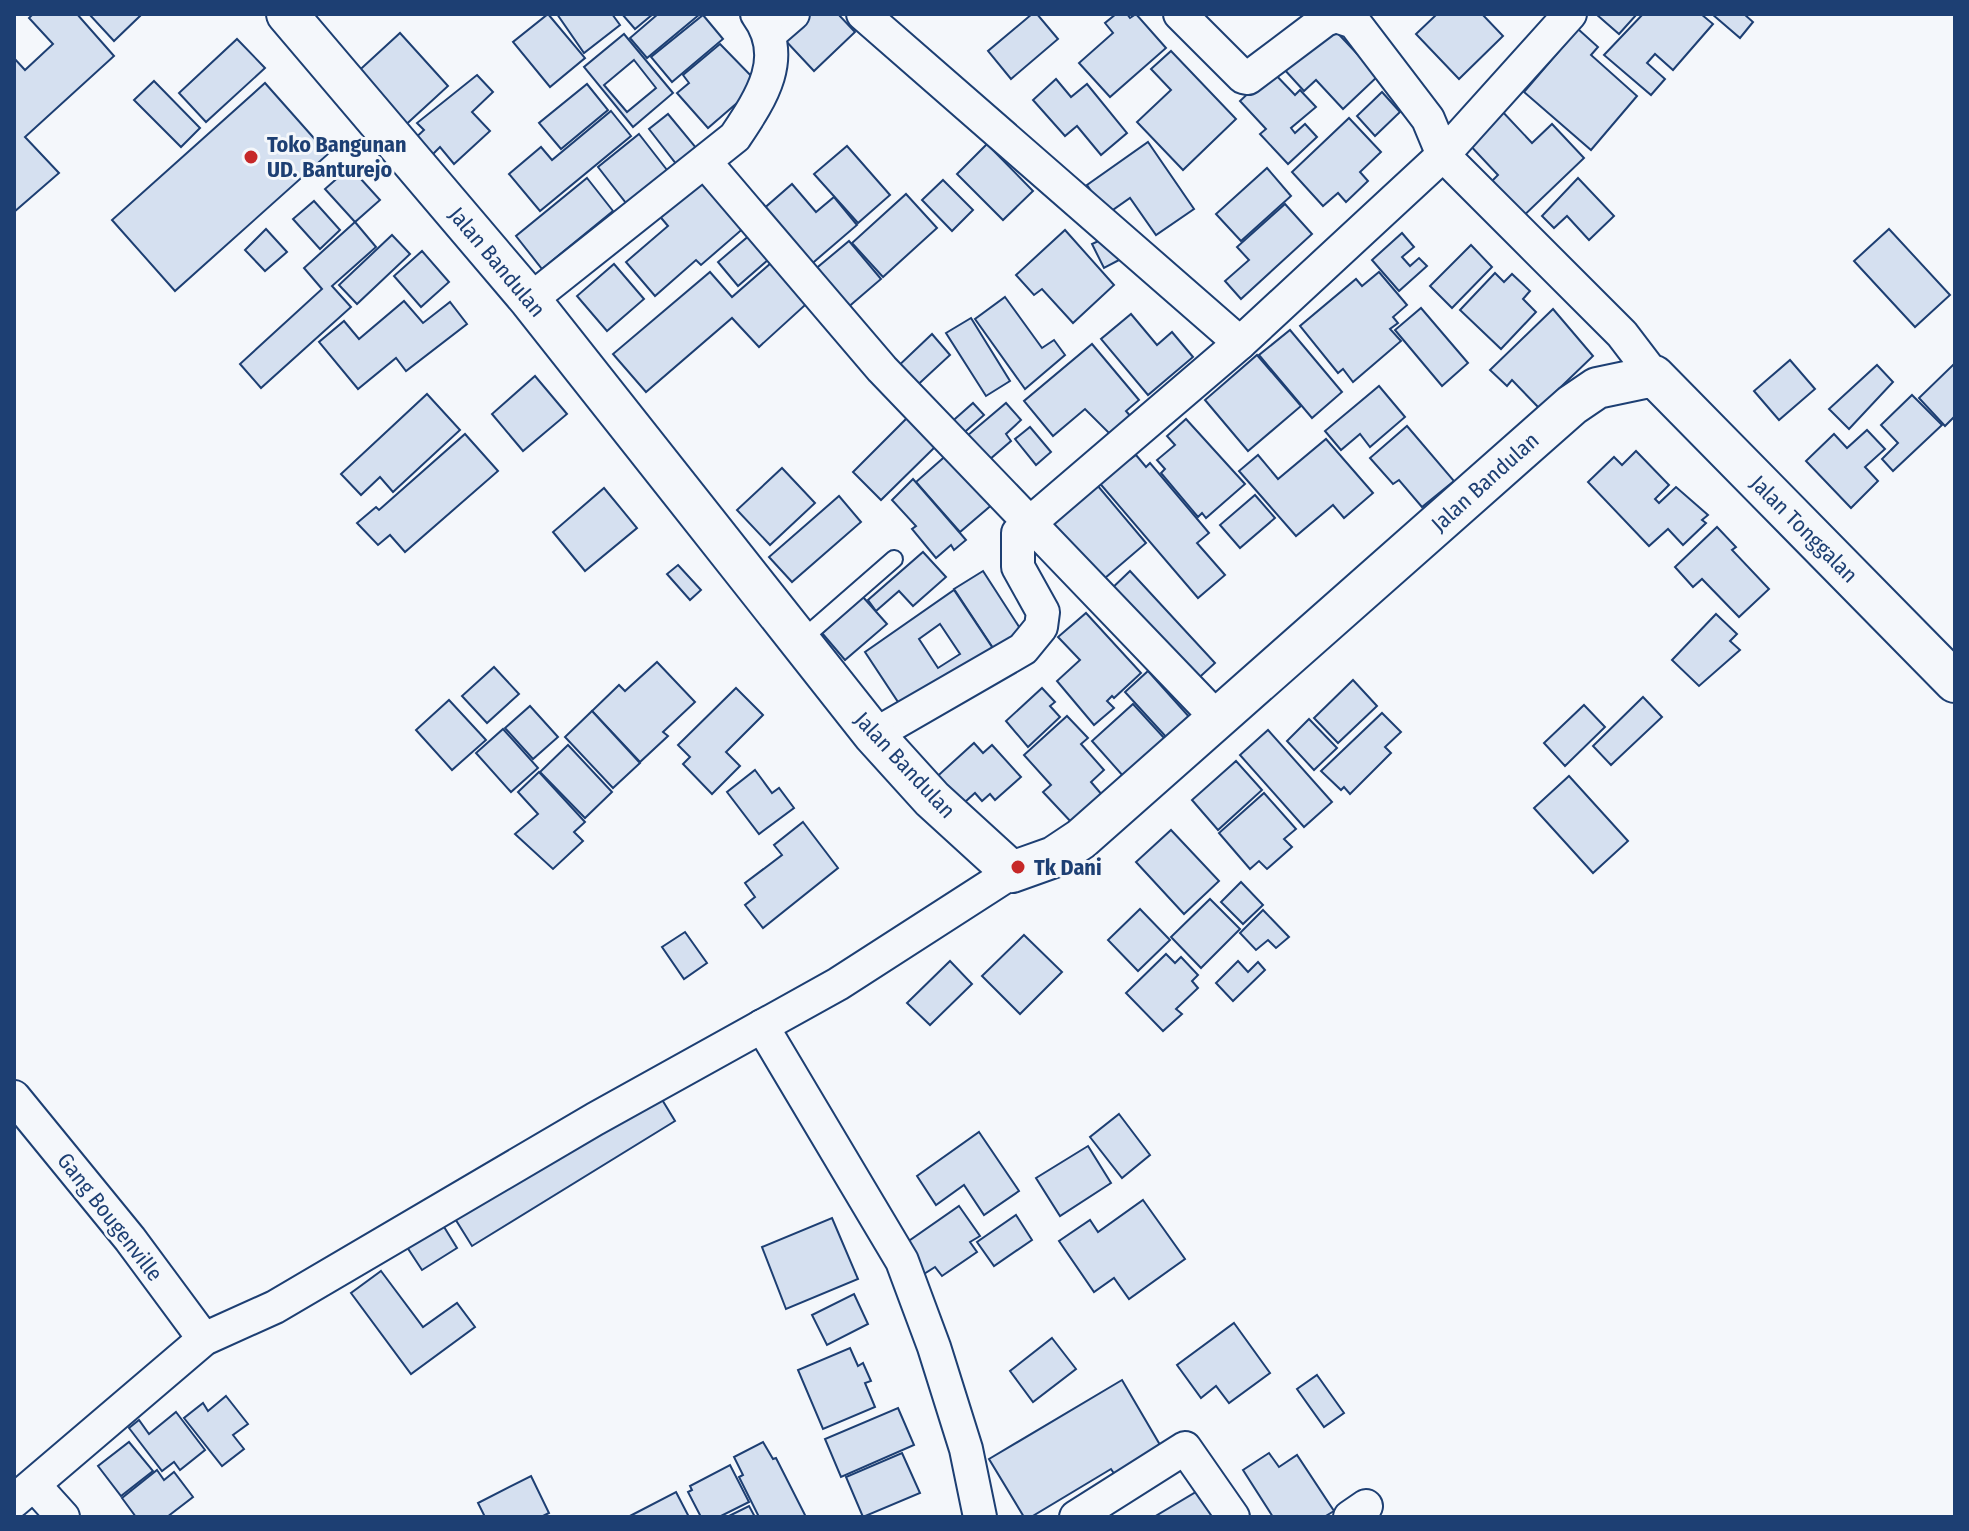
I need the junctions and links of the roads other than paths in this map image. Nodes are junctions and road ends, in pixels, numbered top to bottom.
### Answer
1 (287, 14) edge
2 (863, 14) edge
3 (1180, 14) edge
4 (1570, 14) edge
5 (773, 20) edge
6 (1443, 155) junction
7 (706, 163) junction
8 (530, 300) junction
9 (1240, 343) junction
10 (1654, 376) junction
11 (1028, 523) junction
12 (894, 559) dead end
13 (799, 642) junction
14 (1955, 682) edge
15 (1217, 718) junction
16 (874, 735) junction
17 (1012, 872) junction
18 (762, 1026) junction
19 (14, 1097) edge
20 (204, 1339) junction
21 (24, 1494) edge
22 (63, 1517) edge
23 (980, 1517) edge
24 (1076, 1517) edge
25 (1233, 1517) edge

1 - 8 street, Jalan Bandulan
2 - 9 street
3 - 6 street
4 - 6 street
5 - 7 street
6 - 9 street
6 - 10 street
7 - 8 street
7 - 11 street
8 - 13 street, Jalan Bandulan
9 - 11 street
10 - 14 street, Jalan Tonggalan
10 - 15 street, Jalan Bandulan
11 - 15 street
11 - 16 street
12 - 13 lane
13 - 16 street, Jalan Bandulan
15 - 17 street, Jalan Bandulan
16 - 17 street, Jalan Bandulan
17 - 18 street
18 - 20 street
18 - 23 street
19 - 20 street, Gang Bougenville
20 - 21 street
21 - 22 street
24 - 25 street

